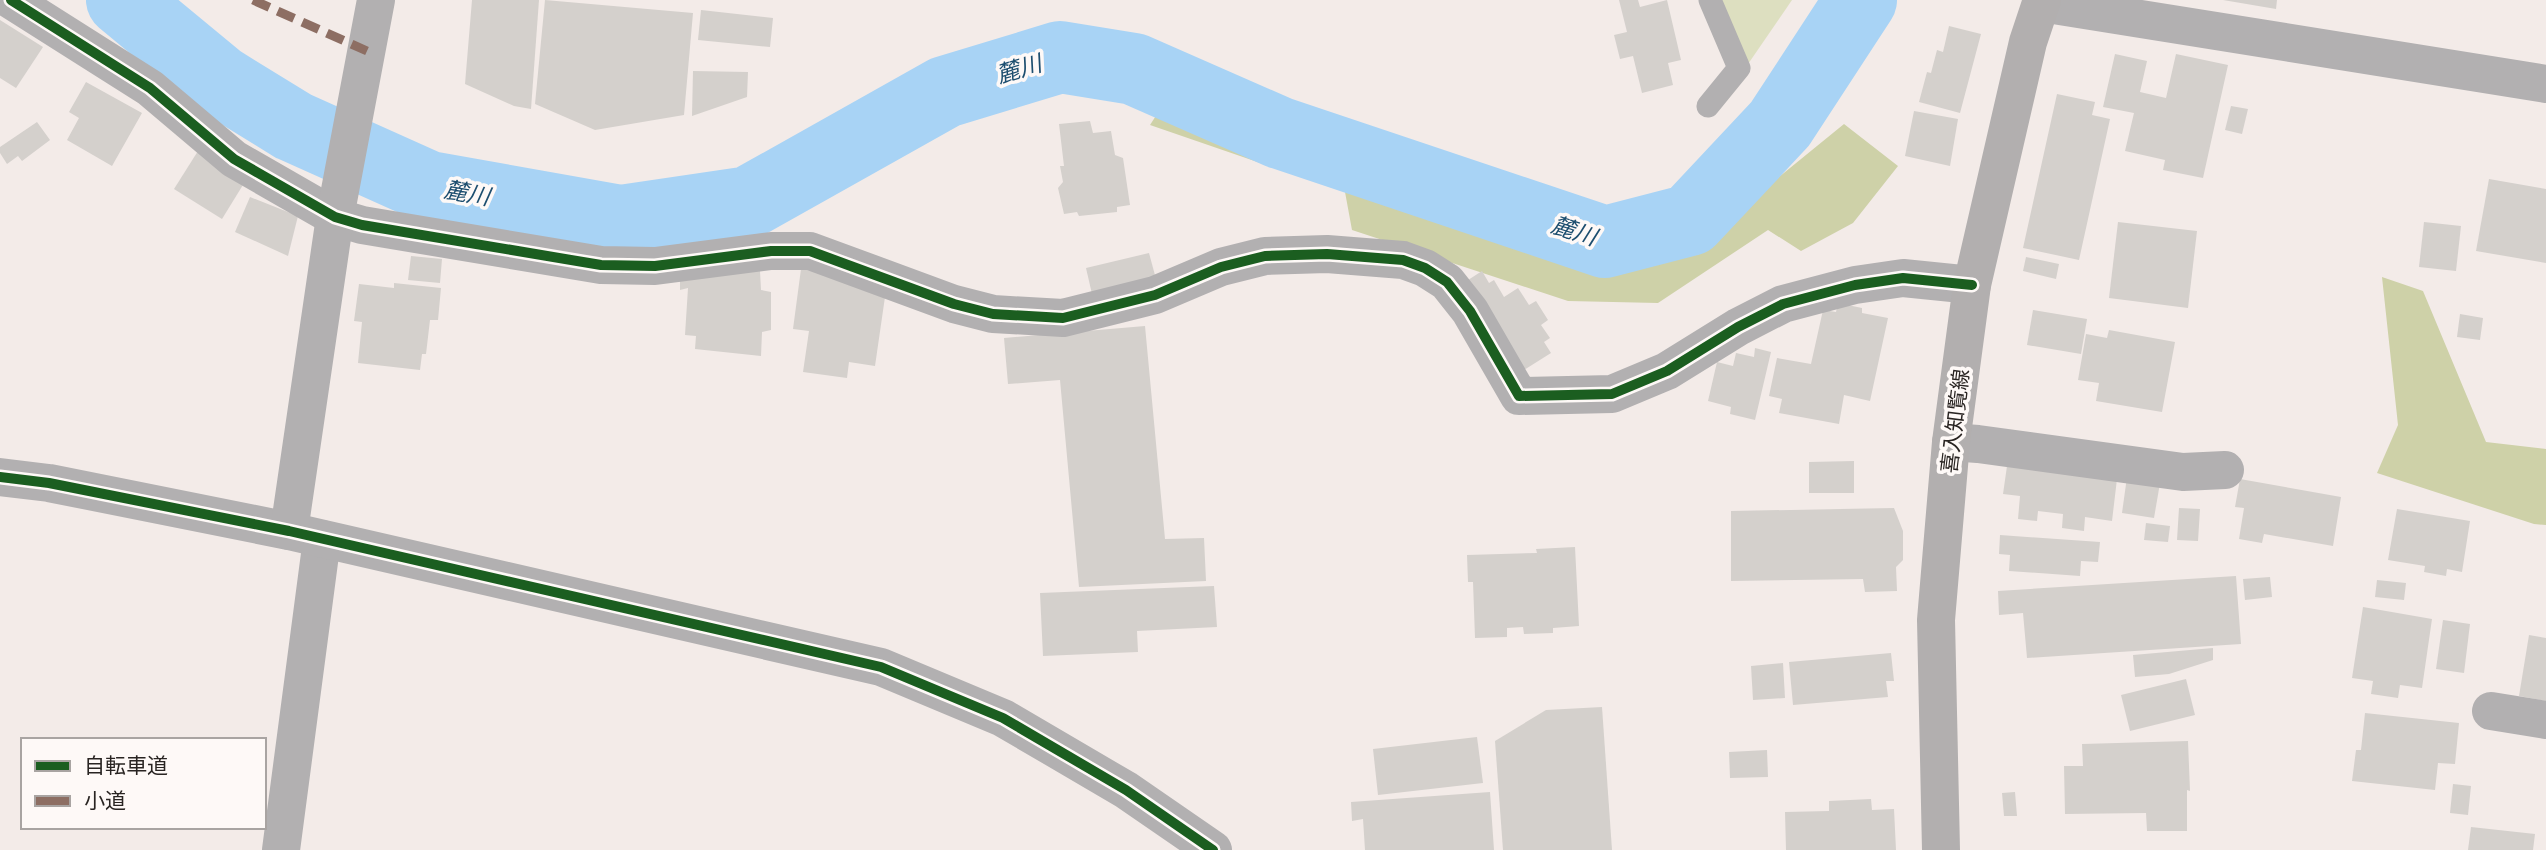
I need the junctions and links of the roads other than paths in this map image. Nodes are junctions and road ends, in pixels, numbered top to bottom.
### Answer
1 (11, 0) edge
2 (376, 0) edge
3 (1710, 0) edge
4 (2042, 2) edge
5 (2546, 84) edge
6 (1708, 106) dead end
7 (335, 217) junction
8 (1972, 285) junction
9 (1951, 442) junction
10 (2225, 470) dead end
11 (0, 477) edge
12 (305, 535) junction
13 (2491, 711) dead end
14 (2546, 720) edge
15 (281, 850) edge
16 (1213, 850) edge
17 (1941, 850) edge

1 - 7 street
2 - 7 street
3 - 6 lane
4 - 5 street
4 - 8 main road, 喜入知覧線
7 - 8 street
7 - 12 street
8 - 9 main road, 喜入知覧線
9 - 10 street
9 - 17 main road, 喜入知覧線
11 - 12 street
12 - 15 street
12 - 16 street
13 - 14 street

